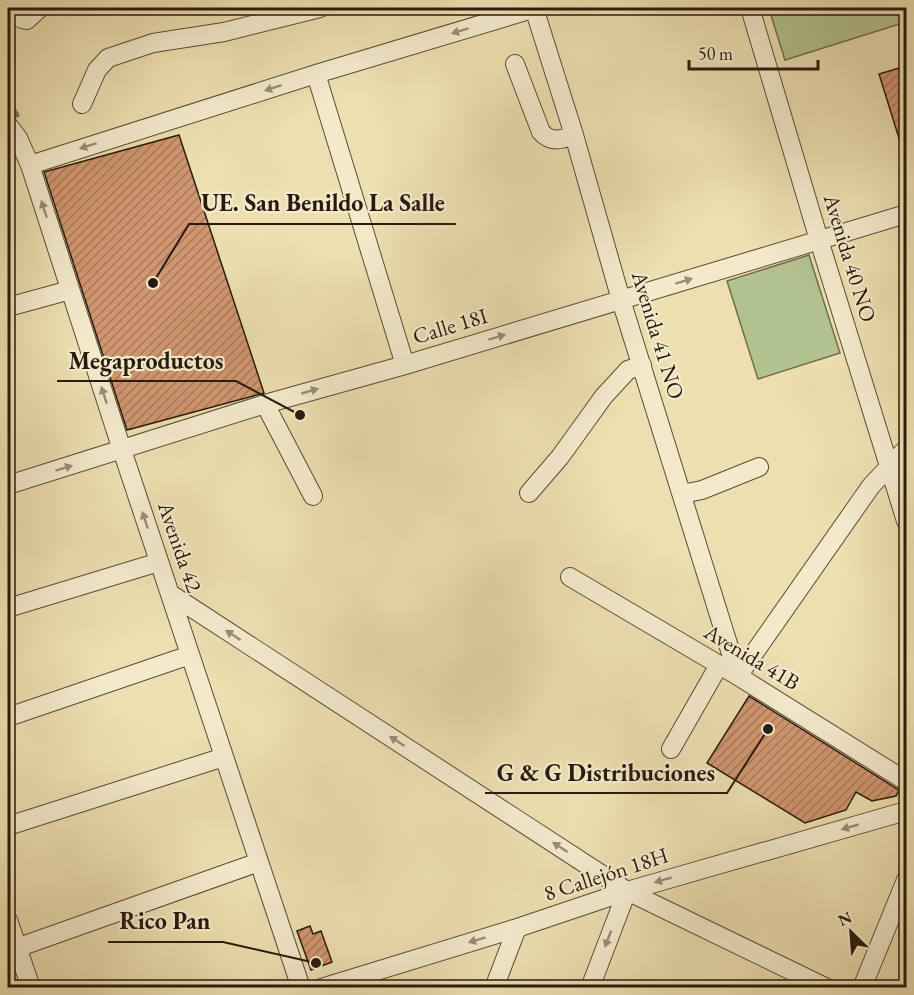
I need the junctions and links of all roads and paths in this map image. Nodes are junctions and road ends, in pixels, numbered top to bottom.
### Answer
1 (10, 8) edge
2 (40, 8) edge
3 (320, 8) edge
4 (535, 8) edge
5 (750, 8) edge
6 (256, 16) edge
7 (515, 64) dead end
8 (316, 74) junction
9 (82, 104) dead end
10 (8, 125) edge
11 (574, 135) junction
12 (30, 165) junction
13 (906, 213) edge
14 (819, 240) junction
15 (70, 290) junction
16 (621, 300) junction
17 (8, 307) edge
18 (405, 365) junction
19 (642, 365) junction
20 (265, 404) junction
21 (906, 449) edge
22 (122, 450) junction
23 (759, 467) dead end
24 (889, 467) junction
25 (906, 475) edge
26 (8, 485) edge
27 (529, 493) dead end
28 (682, 494) junction
29 (313, 496) dead end
30 (906, 521) edge
31 (159, 562) junction
32 (570, 577) dead end
33 (172, 595) junction
34 (8, 608) edge
35 (190, 655) junction
36 (719, 665) junction
37 (738, 676) junction
38 (8, 717) edge
39 (671, 749) dead end
40 (224, 757) junction
41 (906, 781) edge
42 (906, 811) edge
43 (8, 826) edge
44 (259, 862) junction
45 (906, 880) edge
46 (627, 891) junction
47 (8, 920) edge
48 (517, 928) junction
49 (12, 950) edge
50 (31, 987) edge
51 (301, 987) edge
52 (321, 987) edge
53 (494, 987) edge
54 (590, 987) edge
55 (827, 987) edge
56 (862, 987) edge

1 - 2 street
3 - 6 street
4 -> 8 street
4 - 11 street, Avenida 41 NO
5 - 14 street, Avenida 40 NO
6 - 9 street
7 - 11 street
8 -> 12 street
8 - 18 street
10 - 12 street, Avenida 42
11 - 16 street, Avenida 41 NO
15 -> 12 street, Avenida 42
13 - 14 street, Calle 18I
16 -> 14 street, Calle 18I
14 - 24 street, Avenida 40 NO
15 - 17 street
22 -> 15 street, Avenida 42
18 -> 16 street, Calle 18I
16 - 19 street, Avenida 41 NO
20 -> 18 street, Calle 18I
19 - 27 street
19 - 28 street, Avenida 41 NO
20 - 22 street, Calle 18I
20 - 29 street
21 - 24 street
26 -> 22 street, Calle 18I
31 -> 22 street, Avenida 42
23 - 28 street
24 - 25 street
24 - 30 street, Avenida 40 NO
24 - 37 street
28 - 37 street, Avenida 41 NO
31 - 33 street, Avenida 42
31 - 34 street
32 - 36 street, Avenida 41B
33 - 35 street, Avenida 42
46 -> 33 street
35 - 38 street
35 - 40 street, Avenida 42
36 - 37 street, Avenida 41B
36 - 39 street
37 - 41 street, Avenida 41B
40 - 43 street
40 - 44 street, Avenida 42
42 -> 46 street, 8 Callejón 18H
44 - 49 street
44 - 51 street, Avenida 42
45 - 56 street
46 - 48 street, 8 Callejón 18H
46 -> 54 street
46 - 55 street
47 - 49 street
48 -> 52 street, 8 Callejón 18H
48 - 53 street
49 - 50 street

